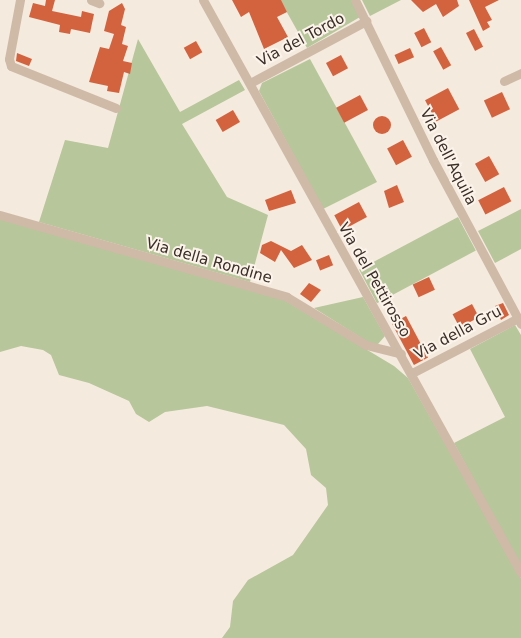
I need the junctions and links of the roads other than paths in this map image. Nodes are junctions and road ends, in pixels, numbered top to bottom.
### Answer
1 (20, 0) edge
2 (203, 0) edge
3 (355, 0) edge
4 (366, 21) junction
5 (521, 73) edge
6 (504, 81) dead end
7 (250, 83) junction
8 (116, 108) dead end
9 (0, 215) edge
10 (519, 321) edge
11 (401, 354) junction
12 (412, 373) junction
13 (521, 573) edge

1 - 8 street
2 - 7 street, Via del Pettirosso
3 - 4 street, Via dell'Aquila
4 - 7 street, Via del Tordo
4 - 10 street, Via dell'Aquila
5 - 6 street
7 - 11 street, Via del Pettirosso
9 - 11 street, Via della Rondine
10 - 12 street, Via della Gru
11 - 12 street, Via del Pettirosso
12 - 13 street, Via del Pettirosso

